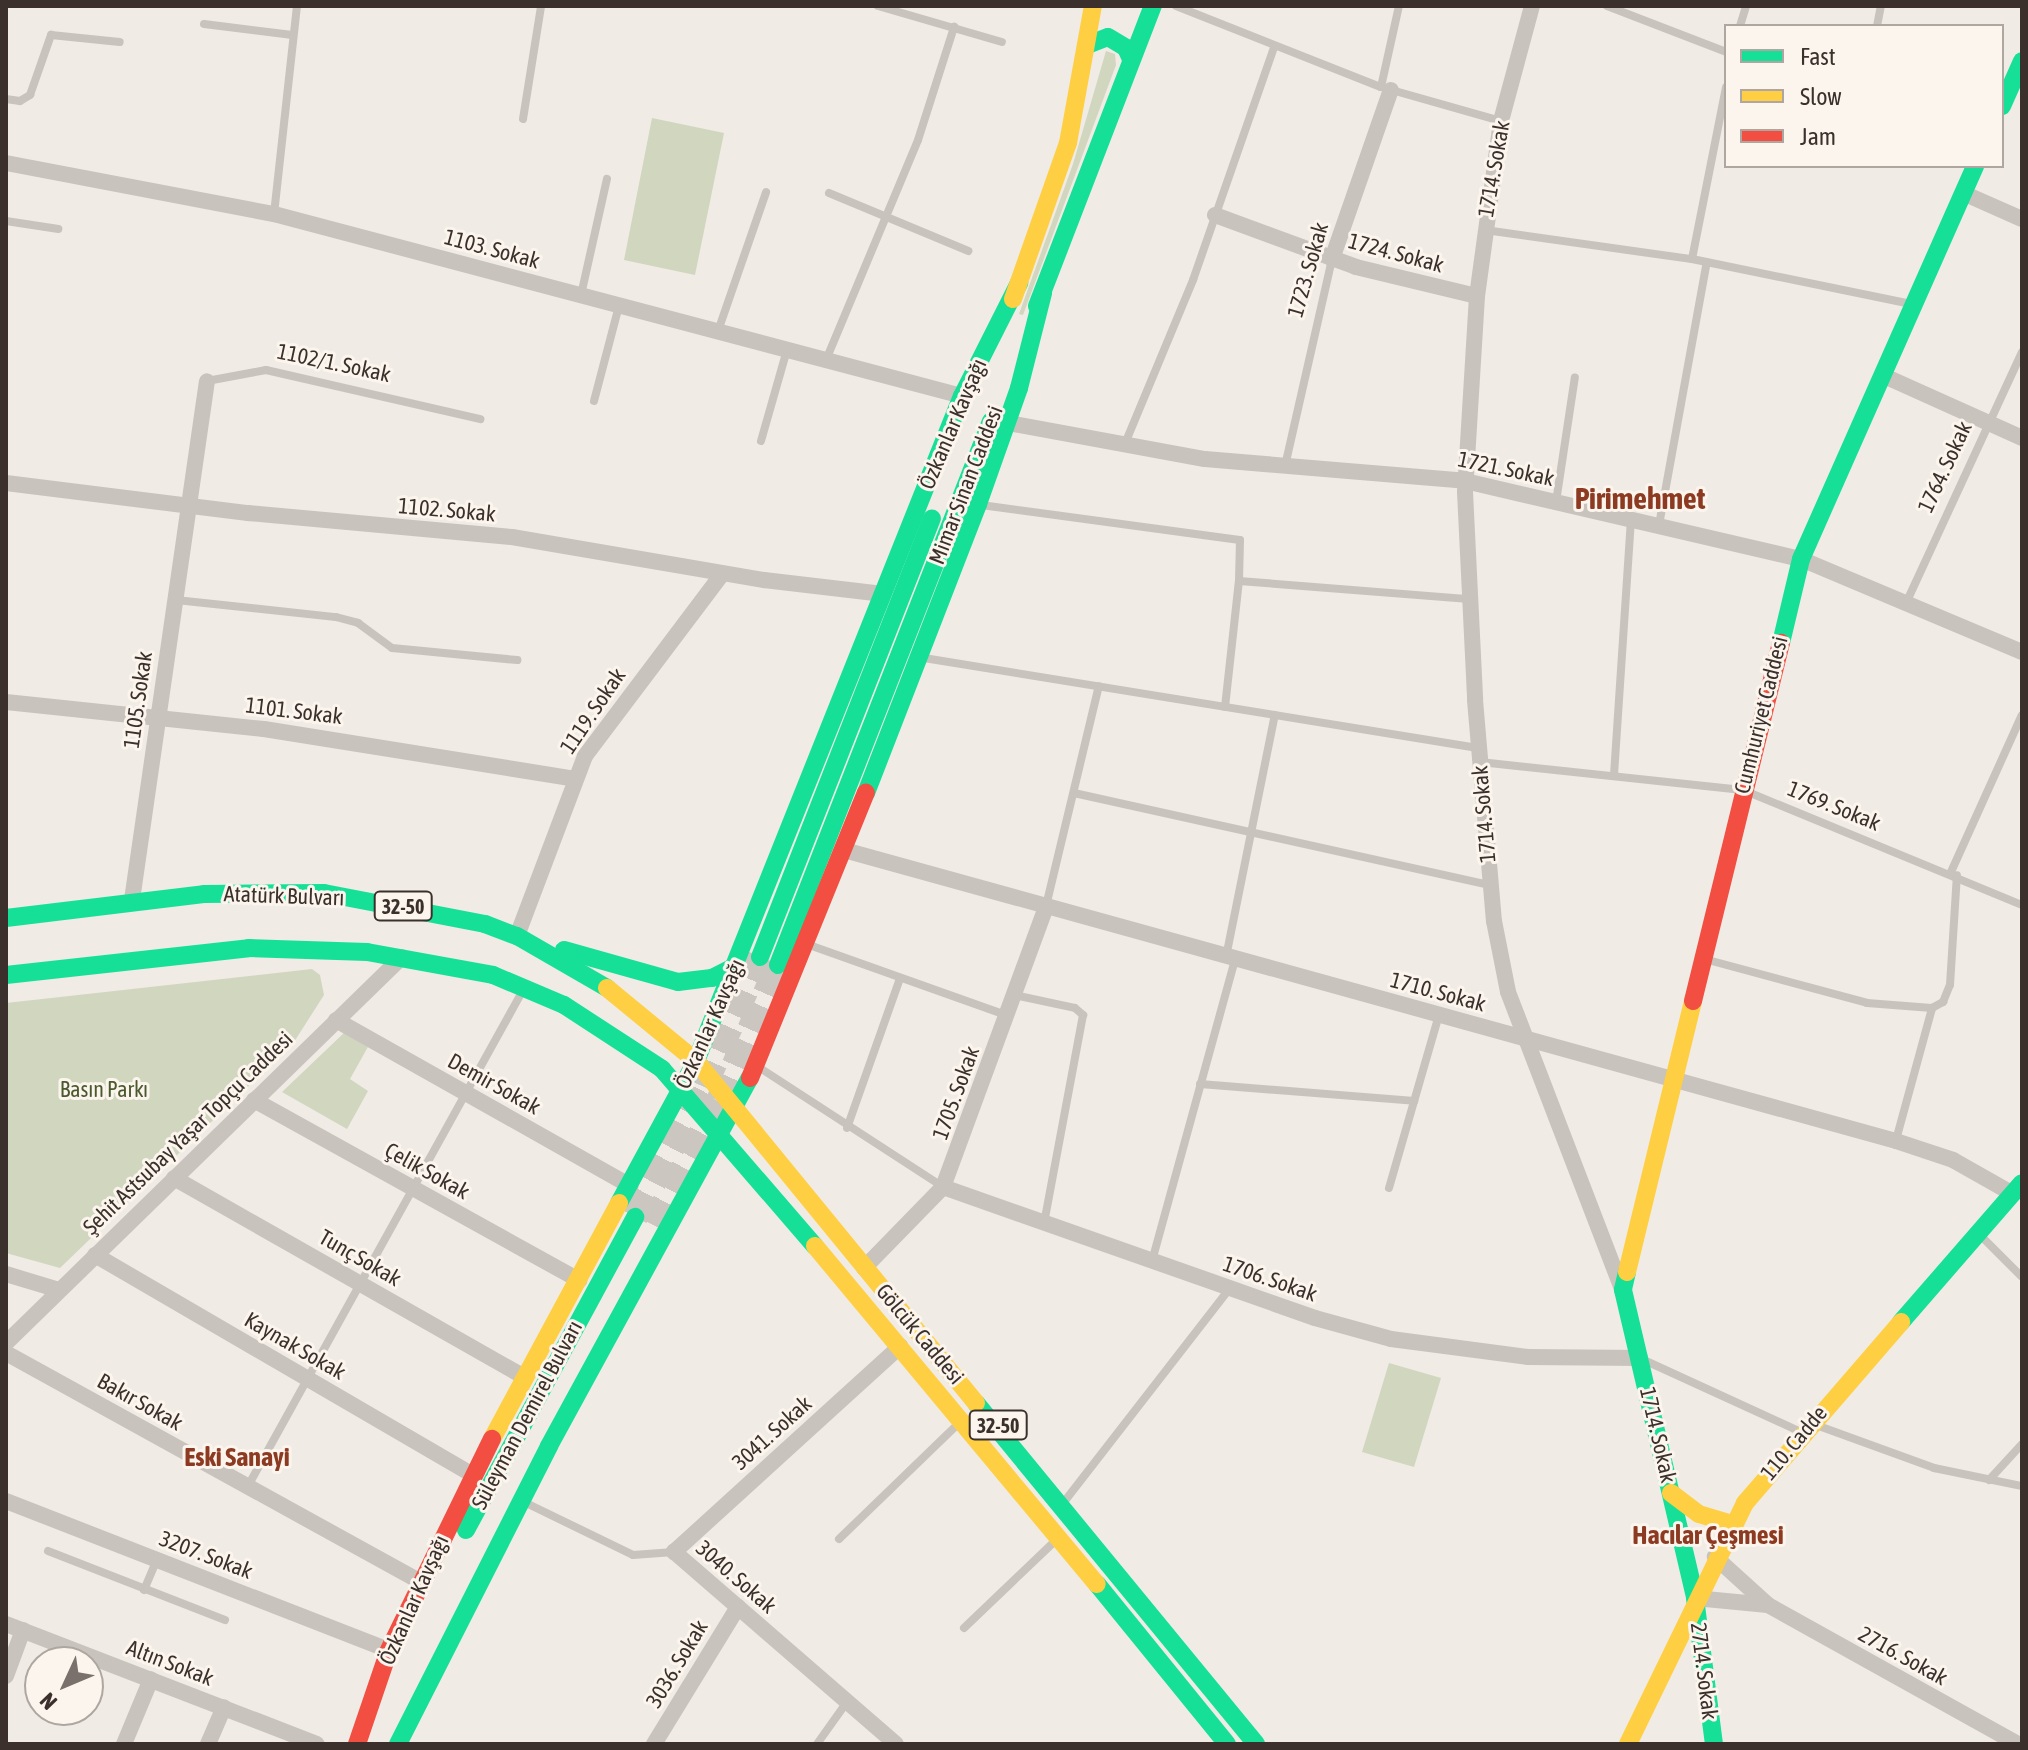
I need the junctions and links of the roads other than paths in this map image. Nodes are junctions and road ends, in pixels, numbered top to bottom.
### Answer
1 (297, 6) edge
2 (541, 6) edge
3 (878, 6) edge
4 (1093, 6) edge
5 (1153, 6) edge
6 (1176, 6) edge
7 (1399, 6) edge
8 (1532, 6) edge
9 (1607, 6) edge
10 (204, 24) dead end
11 (954, 27) junction
12 (292, 35) junction
13 (120, 42) dead end
14 (1002, 42) dead end
15 (1087, 45) junction
16 (1274, 47) junction
17 (1724, 51) edge
18 (1131, 59) junction
19 (2022, 61) edge
20 (1386, 88) junction
21 (6, 99) edge
22 (2004, 102) edge
23 (1724, 107) edge
24 (523, 119) dead end
25 (1501, 121) junction
26 (1721, 136) edge
27 (6, 163) edge
28 (1974, 168) edge
29 (607, 179) dead end
30 (766, 192) dead end
31 (829, 193) dead end
32 (1963, 193) junction
33 (274, 214) junction
34 (1215, 215) junction
35 (886, 217) junction
36 (2022, 219) edge
37 (6, 221) edge
38 (58, 229) dead end
39 (1484, 230) junction
40 (968, 251) dead end
41 (1332, 259) junction
42 (1692, 259) junction
43 (1707, 262) junction
44 (1019, 283) junction
45 (1043, 293) junction
46 (581, 295) junction
47 (1477, 296) junction
48 (1913, 304) junction
49 (619, 306) junction
50 (718, 332) junction
51 (787, 350) junction
52 (2022, 352) edge
53 (826, 360) junction
54 (1882, 375) junction
55 (1575, 377) dead end
56 (207, 381) joint
57 (962, 396) junction
58 (594, 401) dead end
59 (480, 419) dead end
60 (1008, 423) junction
61 (1989, 423) junction
62 (2022, 438) edge
63 (761, 441) dead end
64 (1124, 446) junction
65 (1285, 466) junction
66 (1465, 481) junction
67 (6, 483) edge
68 (1556, 502) junction
69 (978, 504) junction
70 (188, 506) junction
71 (1631, 519) junction
72 (1659, 526) junction
73 (1801, 559) junction
74 (722, 574) junction
75 (1239, 581) junction
76 (883, 594) junction
77 (1470, 599) junction
78 (175, 600) junction
79 (1907, 601) junction
80 (2022, 652) edge
81 (919, 657) junction
82 (517, 660) dead end
83 (1099, 686) junction
84 (6, 702) edge
85 (1225, 707) junction
86 (1275, 715) junction
87 (2022, 715) edge
88 (158, 718) junction
89 (1479, 755) junction
90 (1614, 775) junction
91 (575, 779) junction
92 (1743, 790) junction
93 (1074, 793) junction
94 (1252, 832) junction
95 (844, 850) junction
96 (1954, 874) junction
97 (1491, 885) junction
98 (132, 900) junction
99 (2022, 905) edge
100 (1046, 907) junction
101 (6, 918) edge
102 (517, 936) junction
103 (807, 944) junction
104 (402, 957) junction
105 (760, 957) tunnel mouth
106 (1230, 958) junction
107 (1704, 958) junction
108 (778, 965) tunnel mouth
109 (736, 966) junction
110 (6, 975) edge
111 (900, 978) junction
112 (525, 987) junction
113 (1014, 995) junction
114 (1932, 1008) junction
115 (1439, 1015) junction
116 (1007, 1016) junction
117 (336, 1020) junction
118 (1525, 1038) junction
119 (696, 1061) junction
120 (756, 1065) junction
121 (1676, 1078) junction
122 (1200, 1084) junction
123 (682, 1090) junction
124 (465, 1092) junction
125 (254, 1100) junction
126 (1414, 1101) junction
127 (735, 1109) junction
128 (847, 1128) junction
129 (722, 1135) junction
130 (1896, 1141) junction
131 (174, 1178) junction
132 (631, 1186) junction
133 (943, 1187) junction
134 (412, 1188) junction
135 (1389, 1188) dead end
136 (2017, 1189) edge
137 (1044, 1224) junction
138 (1978, 1233) junction
139 (95, 1255) junction
140 (1152, 1261) junction
141 (864, 1268) junction
142 (6, 1274) edge
143 (2022, 1277) edge
144 (579, 1280) junction
145 (360, 1283) junction
146 (1230, 1288) junction
147 (59, 1290) junction
148 (1623, 1290) junction
149 (6, 1343) edge
150 (900, 1346) junction
151 (6, 1353) edge
152 (1640, 1358) junction
153 (525, 1377) junction
154 (307, 1378) junction
155 (963, 1420) junction
156 (1805, 1428) junction
157 (2022, 1444) edge
158 (473, 1475) junction
159 (1989, 1480) junction
160 (248, 1486) junction
161 (2022, 1486) edge
162 (1671, 1493) junction
163 (6, 1501) edge
164 (521, 1501) junction
165 (1063, 1503) junction
166 (1731, 1524) junction
167 (1060, 1537) junction
168 (839, 1539) dead end
169 (48, 1551) dead end
170 (674, 1552) junction
171 (1715, 1557) junction
172 (157, 1559) junction
173 (420, 1582) junction
174 (144, 1590) junction
175 (1695, 1598) junction
176 (1768, 1605) junction
177 (738, 1607) junction
178 (225, 1620) dead end
179 (6, 1624) edge
180 (964, 1628) dead end
181 (23, 1630) junction
182 (389, 1650) junction
183 (6, 1676) edge
184 (151, 1679) junction
185 (847, 1702) junction
186 (224, 1707) junction
187 (1989, 1738) edge
188 (2017, 1739) edge
189 (124, 1744) edge
190 (208, 1744) edge
191 (317, 1744) edge
192 (358, 1744) edge
193 (396, 1744) edge
194 (654, 1744) edge
195 (817, 1744) edge
196 (896, 1744) edge
197 (1227, 1744) edge
198 (1256, 1744) edge
199 (1628, 1744) edge
200 (1714, 1744) edge

1 - 12 lane
2 - 24 lane
3 - 11 lane
4 - 15 main road, Mimar Sinan Caddesi
5 - 18 main road, Mimar Sinan Caddesi
6 - 16 lane
7 - 20 lane
8 - 25 street, 1714. Sokak
9 - 17 lane
10 - 12 lane
11 - 14 lane
11 - 35 lane
12 - 33 lane
13 - 21 lane
15 - 18 main road
15 - 44 main road, Mimar Sinan Caddesi
16 - 20 lane
16 - 34 lane
18 - 45 main road, Mimar Sinan Caddesi
19 - 22 main road
20 - 25 lane
20 - 41 street, 1723. Sokak
23 - 26 lane
25 - 39 street, 1714. Sokak
26 - 42 lane
27 - 33 street, 1103. Sokak
28 - 32 main road, Cumhuriyet Caddesi
29 - 46 lane
30 - 50 lane
31 - 35 lane
32 - 36 street
32 - 48 main road, Cumhuriyet Caddesi
33 - 46 street, 1103. Sokak
34 - 41 street, 1724. Sokak
34 - 64 lane
35 - 40 lane
35 - 53 lane
37 - 38 lane
39 - 42 lane
39 - 47 street, 1714. Sokak
41 - 47 street, 1724. Sokak
41 - 65 lane, 1723. Sokak
42 - 43 lane
43 - 48 lane
43 - 72 lane
44 - 57 main road, Özkanlar Kavşağı
44 - 105 main road, Mimar Sinan Caddesi
45 - 60 main road, Özkanlar Kavşağı
45 - 108 main road, Mimar Sinan Caddesi
46 - 49 street, 1103. Sokak
47 - 66 street, 1714. Sokak
48 - 54 main road, Cumhuriyet Caddesi
49 - 50 street, 1103. Sokak
49 - 58 lane
50 - 51 street, 1103. Sokak
51 - 53 street, 1103. Sokak
51 - 63 lane
52 - 61 lane, 1764. Sokak
53 - 57 street, 1103. Sokak
54 - 61 street
54 - 73 main road, Cumhuriyet Caddesi
55 - 68 lane
56 - 59 lane, 1102/1. Sokak
56 - 70 street, 1102/1. Sokak
57 - 76 main road, Özkanlar Kavşağı
60 - 64 street, 1721. Sokak
60 - 69 main road, Özkanlar Kavşağı
61 - 62 street
61 - 79 lane, 1764. Sokak
64 - 65 street, 1721. Sokak
65 - 66 street, 1721. Sokak
66 - 68 street, 1721. Sokak
66 - 77 street, 1714. Sokak
67 - 70 street, 1102. Sokak
68 - 71 street, 1721. Sokak
69 - 75 lane
69 - 81 main road, Özkanlar Kavşağı
70 - 74 street, 1102. Sokak
70 - 78 street, 1105. Sokak
71 - 72 street, 1721. Sokak
71 - 90 lane
72 - 73 street, 1721. Sokak
73 - 79 street, 1721. Sokak
73 - 92 main road, Cumhuriyet Caddesi
74 - 76 street, 1102. Sokak
74 - 91 street, 1119. Sokak
75 - 77 lane
75 - 85 lane
76 - 109 main road, Özkanlar Kavşağı
77 - 89 street, 1714. Sokak
78 - 82 lane
78 - 88 street, 1105. Sokak
79 - 80 street, 1721. Sokak
81 - 83 lane, 1769. Sokak
81 - 95 main road, Özkanlar Kavşağı
83 - 85 lane, 1769. Sokak
83 - 93 lane
84 - 88 street, 1101. Sokak
85 - 86 lane, 1769. Sokak
86 - 89 lane, 1769. Sokak
86 - 94 lane
87 - 96 lane
88 - 91 street, 1101. Sokak
88 - 98 street, 1105. Sokak
89 - 90 lane, 1769. Sokak
89 - 97 street, 1714. Sokak
90 - 92 lane, 1769. Sokak
91 - 102 street, 1119. Sokak
92 - 96 lane, 1769. Sokak
92 - 107 main road, Cumhuriyet Caddesi
93 - 94 lane
93 - 100 lane
94 - 97 lane
94 - 106 lane
95 - 100 street, 1710. Sokak
95 - 103 main road, Özkanlar Kavşağı
96 - 99 lane, 1769. Sokak
96 - 114 lane
97 - 118 street, 1714. Sokak
98 - 101 main road, Atatürk Bulvarı / 32-50
98 - 102 main road, Atatürk Bulvarı / 32-50
100 - 106 street, 1710. Sokak
100 - 113 street, 1705. Sokak
102 - 109 main road
102 - 119 main road, Atatürk Bulvarı / 32-50
103 - 111 lane
103 - 120 main road, Özkanlar Kavşağı
104 - 110 main road, 32-50
104 - 112 main road, 32-50
104 - 117 street, Şehit Astsubay Yaşar Topçu Caddesi
106 - 115 street, 1710. Sokak
106 - 122 lane
107 - 114 lane
107 - 121 main road, Cumhuriyet Caddesi
109 - 119 main road, Özkanlar Kavşağı
111 - 116 lane
111 - 128 lane
112 - 123 main road, 32-50
112 - 124 lane
113 - 116 street, 1705. Sokak
113 - 137 lane
114 - 130 lane
115 - 118 street, 1710. Sokak
115 - 126 lane
116 - 133 street, 1705. Sokak
117 - 124 street, Demir Sokak
117 - 125 street, Şehit Astsubay Yaşar Topçu Caddesi
118 - 121 street, 1710. Sokak
118 - 148 street, 1714. Sokak
119 - 123 main road, Özkanlar Kavşağı
119 - 127 main road, Atatürk Bulvarı / 32-50
120 - 127 main road, Özkanlar Kavşağı
120 - 128 lane, 1706. Sokak
121 - 130 street, 1710. Sokak
121 - 148 main road, Cumhuriyet Caddesi
122 - 126 lane
122 - 140 lane
123 - 129 main road, 32-50
123 - 132 main road, Özkanlar Kavşağı
124 - 132 street, Demir Sokak
124 - 134 lane
125 - 131 street, Şehit Astsubay Yaşar Topçu Caddesi
125 - 134 street, Çelik Sokak
126 - 135 lane
127 - 129 main road, Özkanlar Kavşağı
127 - 141 main road, Gölcük Caddesi / 32-50
128 - 133 lane, 1706. Sokak
129 - 150 main road, Gölcük Caddesi / 32-50
129 - 164 main road, Özkanlar Kavşağı
130 - 136 street, 1710. Sokak
131 - 139 street, Şehit Astsubay Yaşar Topçu Caddesi
131 - 145 street, Tunç Sokak
132 - 144 main road, Özkanlar Kavşağı
133 - 137 street, 1706. Sokak
133 - 141 street, 1705. Sokak
134 - 144 street, Çelik Sokak
134 - 145 lane
136 - 138 main road, 110. Cadde
137 - 140 street, 1706. Sokak
138 - 143 lane
138 - 156 main road, 110. Cadde
139 - 147 street, Şehit Astsubay Yaşar Topçu Caddesi
139 - 154 street, Kaynak Sokak
140 - 146 street, 1706. Sokak
141 - 165 main road, Gölcük Caddesi / 32-50
142 - 147 street
144 - 153 main road, Özkanlar Kavşağı
145 - 153 street, Tunç Sokak
145 - 154 lane
146 - 152 street, 1706. Sokak
146 - 165 lane
147 - 149 street, Şehit Astsubay Yaşar Topçu Caddesi
148 - 152 main road, 1714. Sokak
150 - 155 main road, Gölcük Caddesi / 32-50
150 - 170 street, 3041. Sokak
151 - 160 street, Bakır Sokak
152 - 156 lane, 1706. Sokak
152 - 162 main road, 1714. Sokak
153 - 158 main road, Özkanlar Kavşağı
154 - 158 street, Kaynak Sokak
154 - 160 lane
155 - 167 main road, Gölcük Caddesi / 32-50
155 - 168 lane
156 - 159 lane, 1706. Sokak
156 - 166 main road, 110. Cadde
157 - 159 lane
158 - 173 main road, Özkanlar Kavşağı
159 - 161 lane, 1706. Sokak
160 - 173 street, Bakır Sokak
162 - 166 main road
162 - 175 main road, 1714. Sokak
163 - 172 street, 3207. Sokak
164 - 170 lane, 3040. Sokak
164 - 193 main road, Özkanlar Kavşağı
165 - 198 main road, Gölcük Caddesi / 32-50
166 - 171 main road, 110. Cadde
167 - 180 lane
167 - 197 main road, Gölcük Caddesi / 32-50
169 - 174 lane
170 - 177 street, 3040. Sokak
171 - 175 main road, 110. Cadde
171 - 176 street, 2716. Sokak
172 - 174 lane
172 - 182 street, 3207. Sokak
173 - 182 main road, Özkanlar Kavşağı
174 - 178 lane
175 - 176 street, 2716. Sokak
175 - 199 main road, 110. Cadde
175 - 200 main road, 2714. Sokak
176 - 187 street, 2716. Sokak
177 - 185 street, 3040. Sokak
177 - 194 street, 3036. Sokak
179 - 181 street, Altın Sokak
181 - 183 street
181 - 184 street, Altın Sokak
182 - 192 main road, Özkanlar Kavşağı
184 - 186 street, Altın Sokak
184 - 189 street
185 - 195 lane
185 - 196 street, 3040. Sokak
186 - 190 street
186 - 191 street, Altın Sokak
187 - 188 street, 2716. Sokak
192 - 193 main road, Süleyman Demirel Bulvarı

